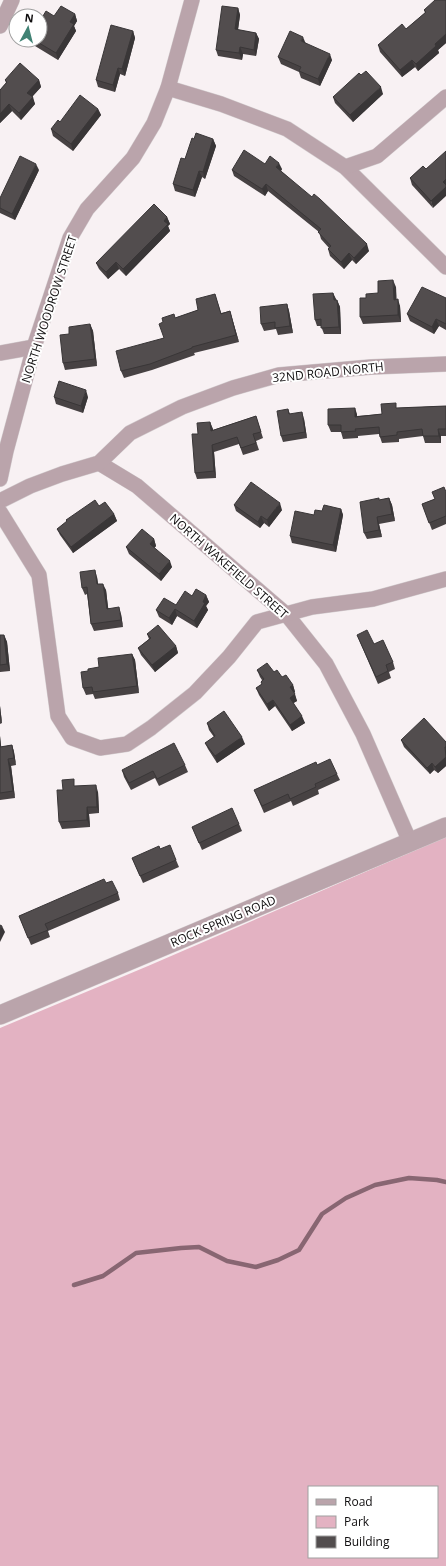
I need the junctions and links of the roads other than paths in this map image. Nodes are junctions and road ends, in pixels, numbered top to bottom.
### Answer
1 (12, 0) edge
2 (192, 0) edge
3 (0, 26) edge
4 (168, 88) junction
5 (446, 97) edge
6 (345, 167) junction
7 (446, 267) edge
8 (34, 347) junction
9 (0, 353) edge
10 (446, 364) edge
11 (99, 463) junction
12 (0, 479) edge
13 (0, 501) edge
14 (0, 512) edge
15 (446, 579) edge
16 (286, 615) junction
17 (446, 827) edge
18 (410, 842) junction
19 (0, 1005) edge
20 (20, 1007) junction
21 (0, 1016) edge

1 - 3 street
2 - 4 street, NORTH WOODROW STREET
4 - 6 street
4 - 8 street, NORTH WOODROW STREET
5 - 6 street
6 - 7 street
8 - 9 street
8 - 12 street, NORTH WOODROW STREET
10 - 11 street, 32ND ROAD NORTH
11 - 13 street, 32ND ROAD NORTH
11 - 16 street, NORTH WAKEFIELD STREET
14 - 16 street
15 - 16 street
16 - 18 street, NORTH WAKEFIELD STREET
17 - 18 street, ROCK SPRING ROAD
18 - 20 street, ROCK SPRING ROAD
19 - 20 street
20 - 21 street, ROCK SPRING ROAD

